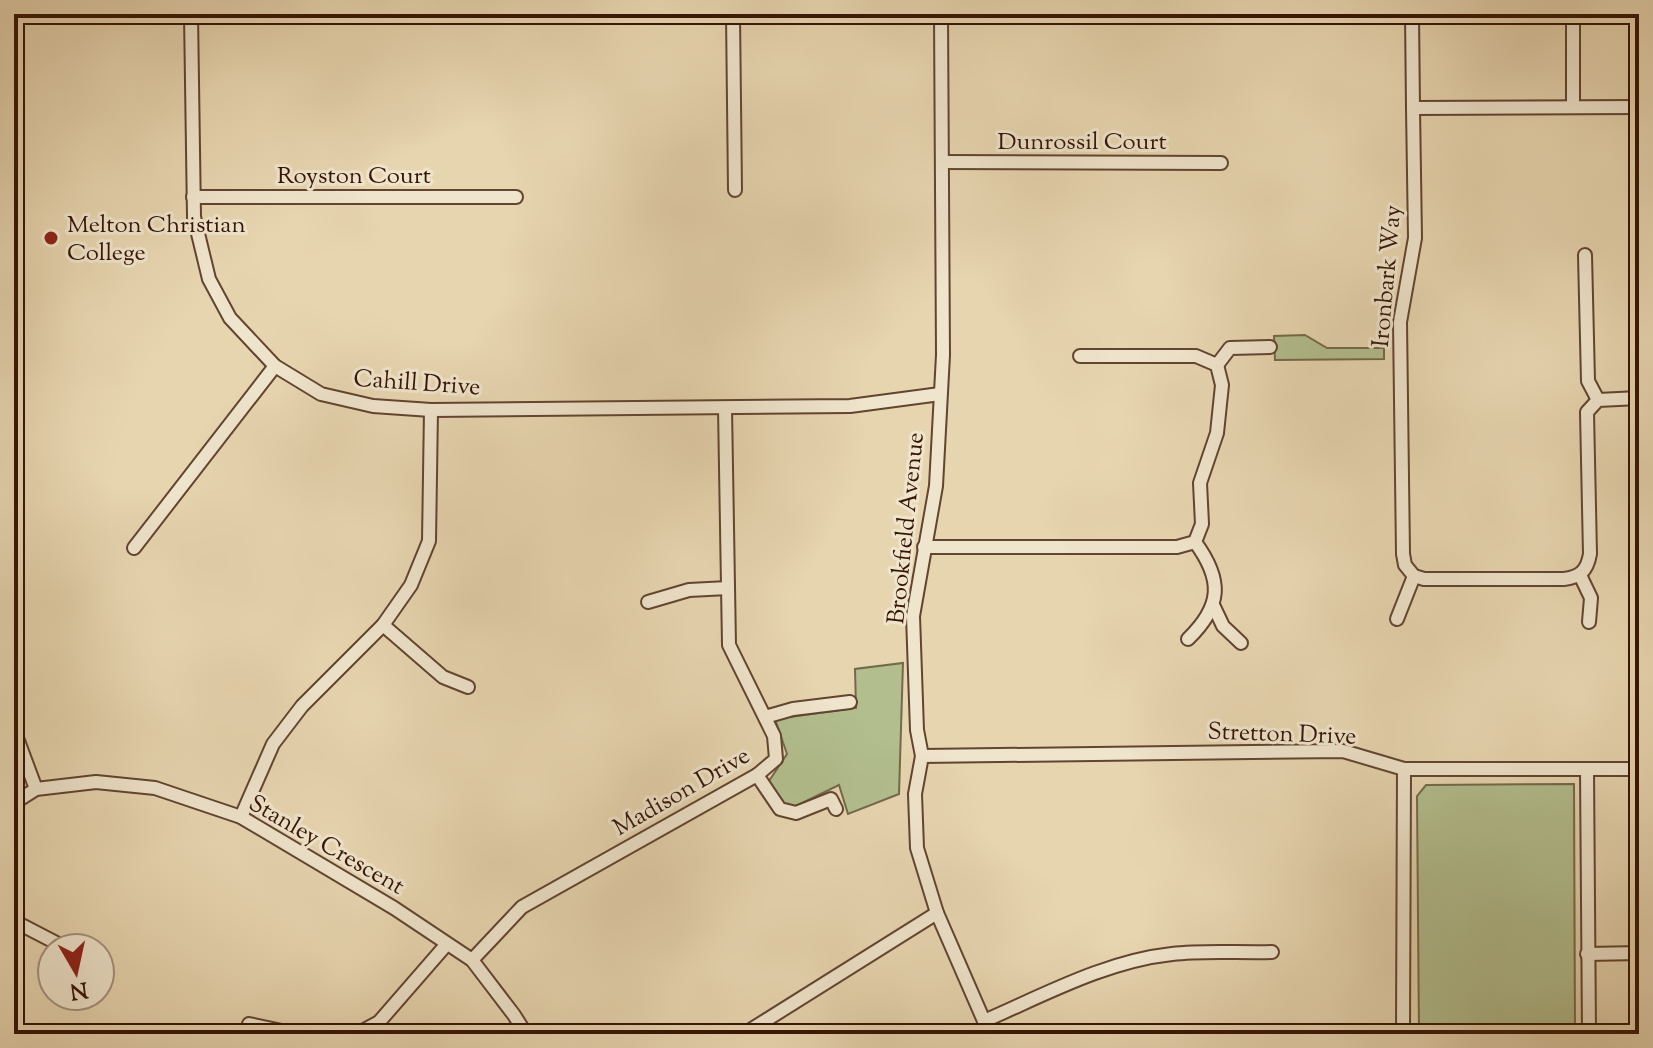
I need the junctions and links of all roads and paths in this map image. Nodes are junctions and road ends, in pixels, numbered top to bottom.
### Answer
1 (191, 14) edge
2 (733, 14) edge
3 (941, 14) edge
4 (1412, 14) edge
5 (1573, 14) edge
6 (1573, 107) junction
7 (1639, 107) edge
8 (1413, 108) junction
9 (942, 162) junction
10 (1221, 163) dead end
11 (735, 190) dead end
12 (193, 197) junction
13 (516, 197) dead end
14 (1585, 255) dead end
15 (1270, 347) dead end
16 (1080, 356) dead end
17 (1217, 365) junction
18 (275, 366) junction
19 (940, 394) junction
20 (1639, 398) edge
21 (1598, 400) junction
22 (725, 408) junction
23 (431, 410) junction
24 (1195, 542) junction
25 (924, 547) junction
26 (134, 548) dead end
27 (1580, 575) junction
28 (1414, 576) junction
29 (728, 588) junction
30 (648, 602) dead end
31 (1214, 607) junction
32 (1397, 619) dead end
33 (1589, 622) dead end
34 (383, 625) junction
35 (1188, 639) dead end
36 (1241, 643) dead end
37 (468, 687) dead end
38 (850, 702) dead end
39 (765, 717) junction
40 (14, 730) edge
41 (922, 756) junction
42 (1404, 769) junction
43 (1587, 769) junction
44 (1639, 769) edge
45 (757, 775) junction
46 (36, 789) junction
47 (14, 803) edge
48 (836, 809) dead end
49 (241, 817) junction
50 (937, 913) junction
51 (14, 921) edge
52 (36, 932) edge
53 (446, 945) junction
54 (1272, 952) dead end
55 (1639, 953) edge
56 (1587, 954) junction
57 (472, 960) junction
58 (249, 1024) dead end
59 (984, 1027) edge
60 (296, 1034) edge
61 (357, 1034) edge
62 (526, 1034) edge
63 (746, 1034) edge
64 (1403, 1034) edge
65 (1589, 1034) edge

1 - 12 street, Cahill Drive
2 - 11 street
3 - 9 street, Brookfield Avenue
4 - 8 street, Ironbark Way
5 - 6 street
6 - 7 street
6 - 8 street
8 - 28 street, Ironbark Way
9 - 10 street, Dunrossil Court
9 - 19 street, Brookfield Avenue
12 - 13 street, Royston Court
12 - 18 street, Cahill Drive
14 - 21 street
15 - 17 street
16 - 17 street
17 - 24 street
18 - 23 street, Cahill Drive
18 - 26 street
19 - 22 street, Cahill Drive
19 - 25 street, Brookfield Avenue
20 - 21 street
21 - 27 street
22 - 23 street, Cahill Drive
22 - 29 street, Madison Drive
23 - 34 street
24 - 25 street
24 - 31 street
25 - 41 street, Brookfield Avenue
27 - 28 street
27 - 33 street
28 - 32 street
29 - 30 street
29 - 39 street, Madison Drive
31 - 35 street
31 - 36 street
34 - 37 street
34 - 49 street
38 - 39 street
39 - 45 street, Madison Drive
40 - 46 street
41 - 42 street, Stretton Drive
41 - 50 street, Brookfield Avenue
42 - 43 street, Stretton Drive
42 - 64 street
43 - 44 street, Stretton Drive
43 - 56 street
45 - 48 street
45 - 57 street, Madison Drive
46 - 47 street, Stanley Crescent
46 - 49 street, Stanley Crescent
49 - 53 street, Stanley Crescent
50 - 59 street, Brookfield Avenue
50 - 63 street
51 - 52 street
53 - 57 street, Stanley Crescent
53 - 61 street
54 - 59 street
55 - 56 street
56 - 65 street
57 - 62 street, Stanley Crescent
58 - 60 street

